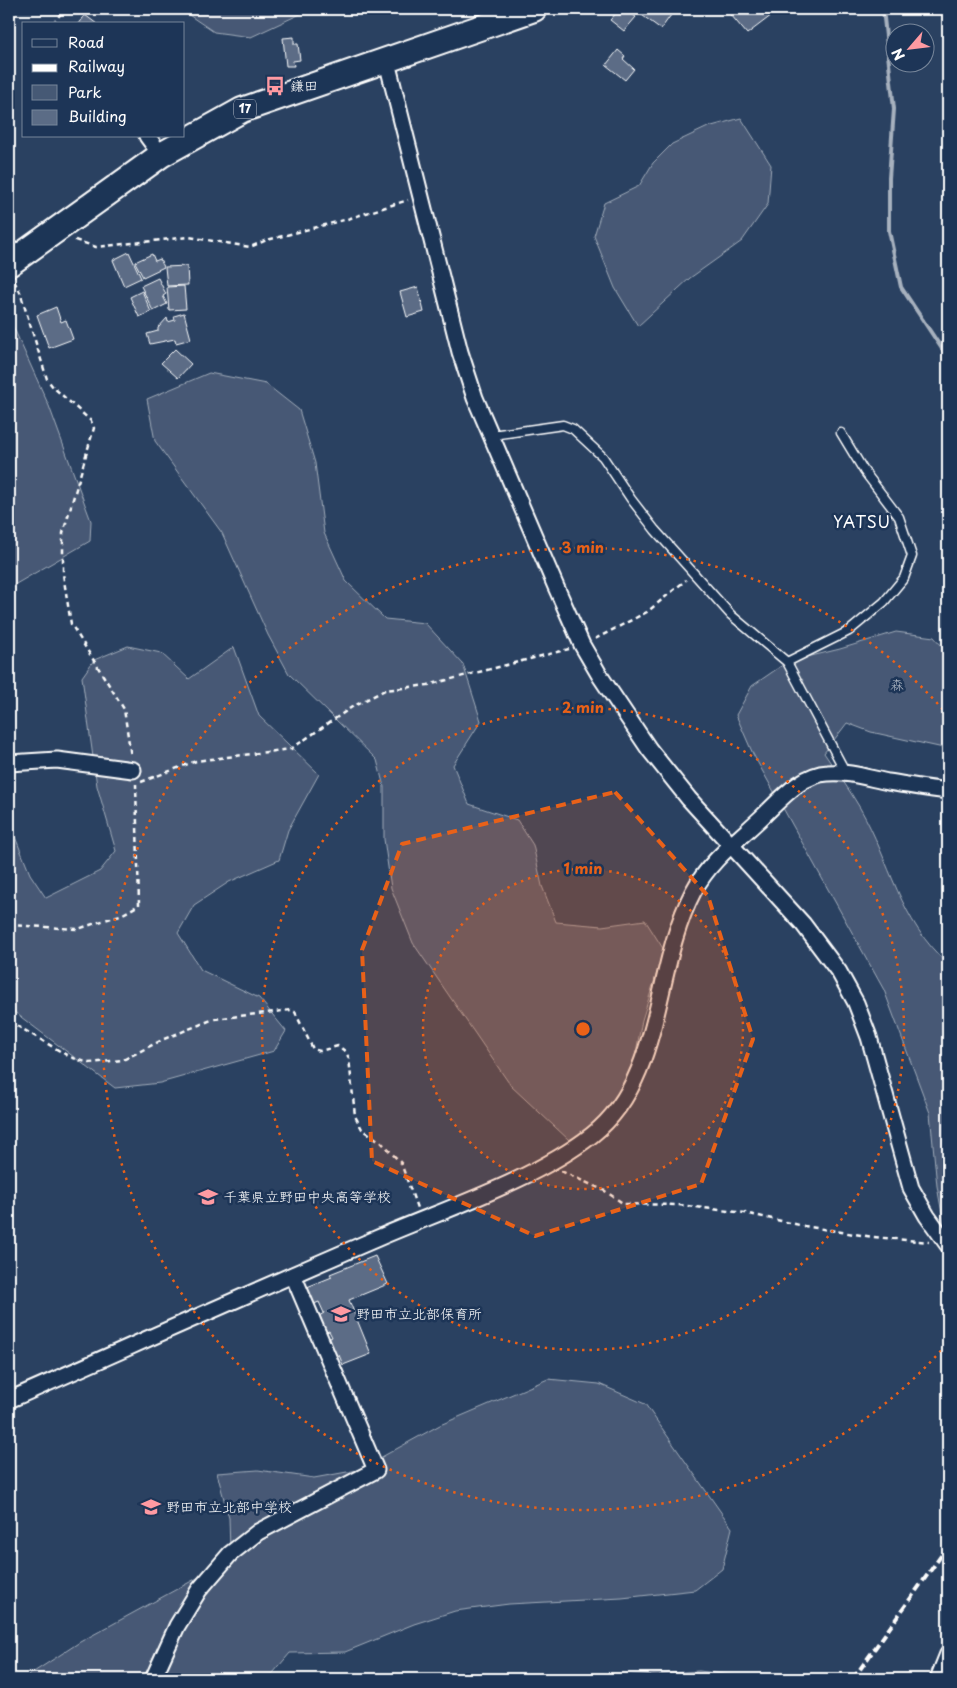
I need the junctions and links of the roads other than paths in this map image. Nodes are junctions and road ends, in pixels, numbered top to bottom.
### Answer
1 (534, 9) edge
2 (514, 12) edge
3 (386, 58) junction
4 (185, 133) edge
5 (174, 138) edge
6 (154, 146) edge
7 (11, 271) edge
8 (841, 433) dead end
9 (492, 435) junction
10 (787, 662) junction
11 (9, 763) edge
12 (846, 773) junction
13 (134, 777) road end
14 (948, 791) edge
15 (731, 846) junction
16 (947, 1244) edge
17 (293, 1275) junction
18 (9, 1400) edge
19 (948, 1654) edge
20 (153, 1679) edge
21 (938, 1679) edge

1 - 2 main road, 17
2 - 3 main road, 17
3 - 4 main road, 17
3 - 9 street
5 - 6 main road, 17
6 - 7 main road, 17
8 - 10 lane
9 - 10 lane
9 - 15 street
10 - 12 lane
11 - 13 street
12 - 14 street
12 - 15 street
15 - 16 street
15 - 17 street
17 - 18 street
17 - 20 street
19 - 21 street

